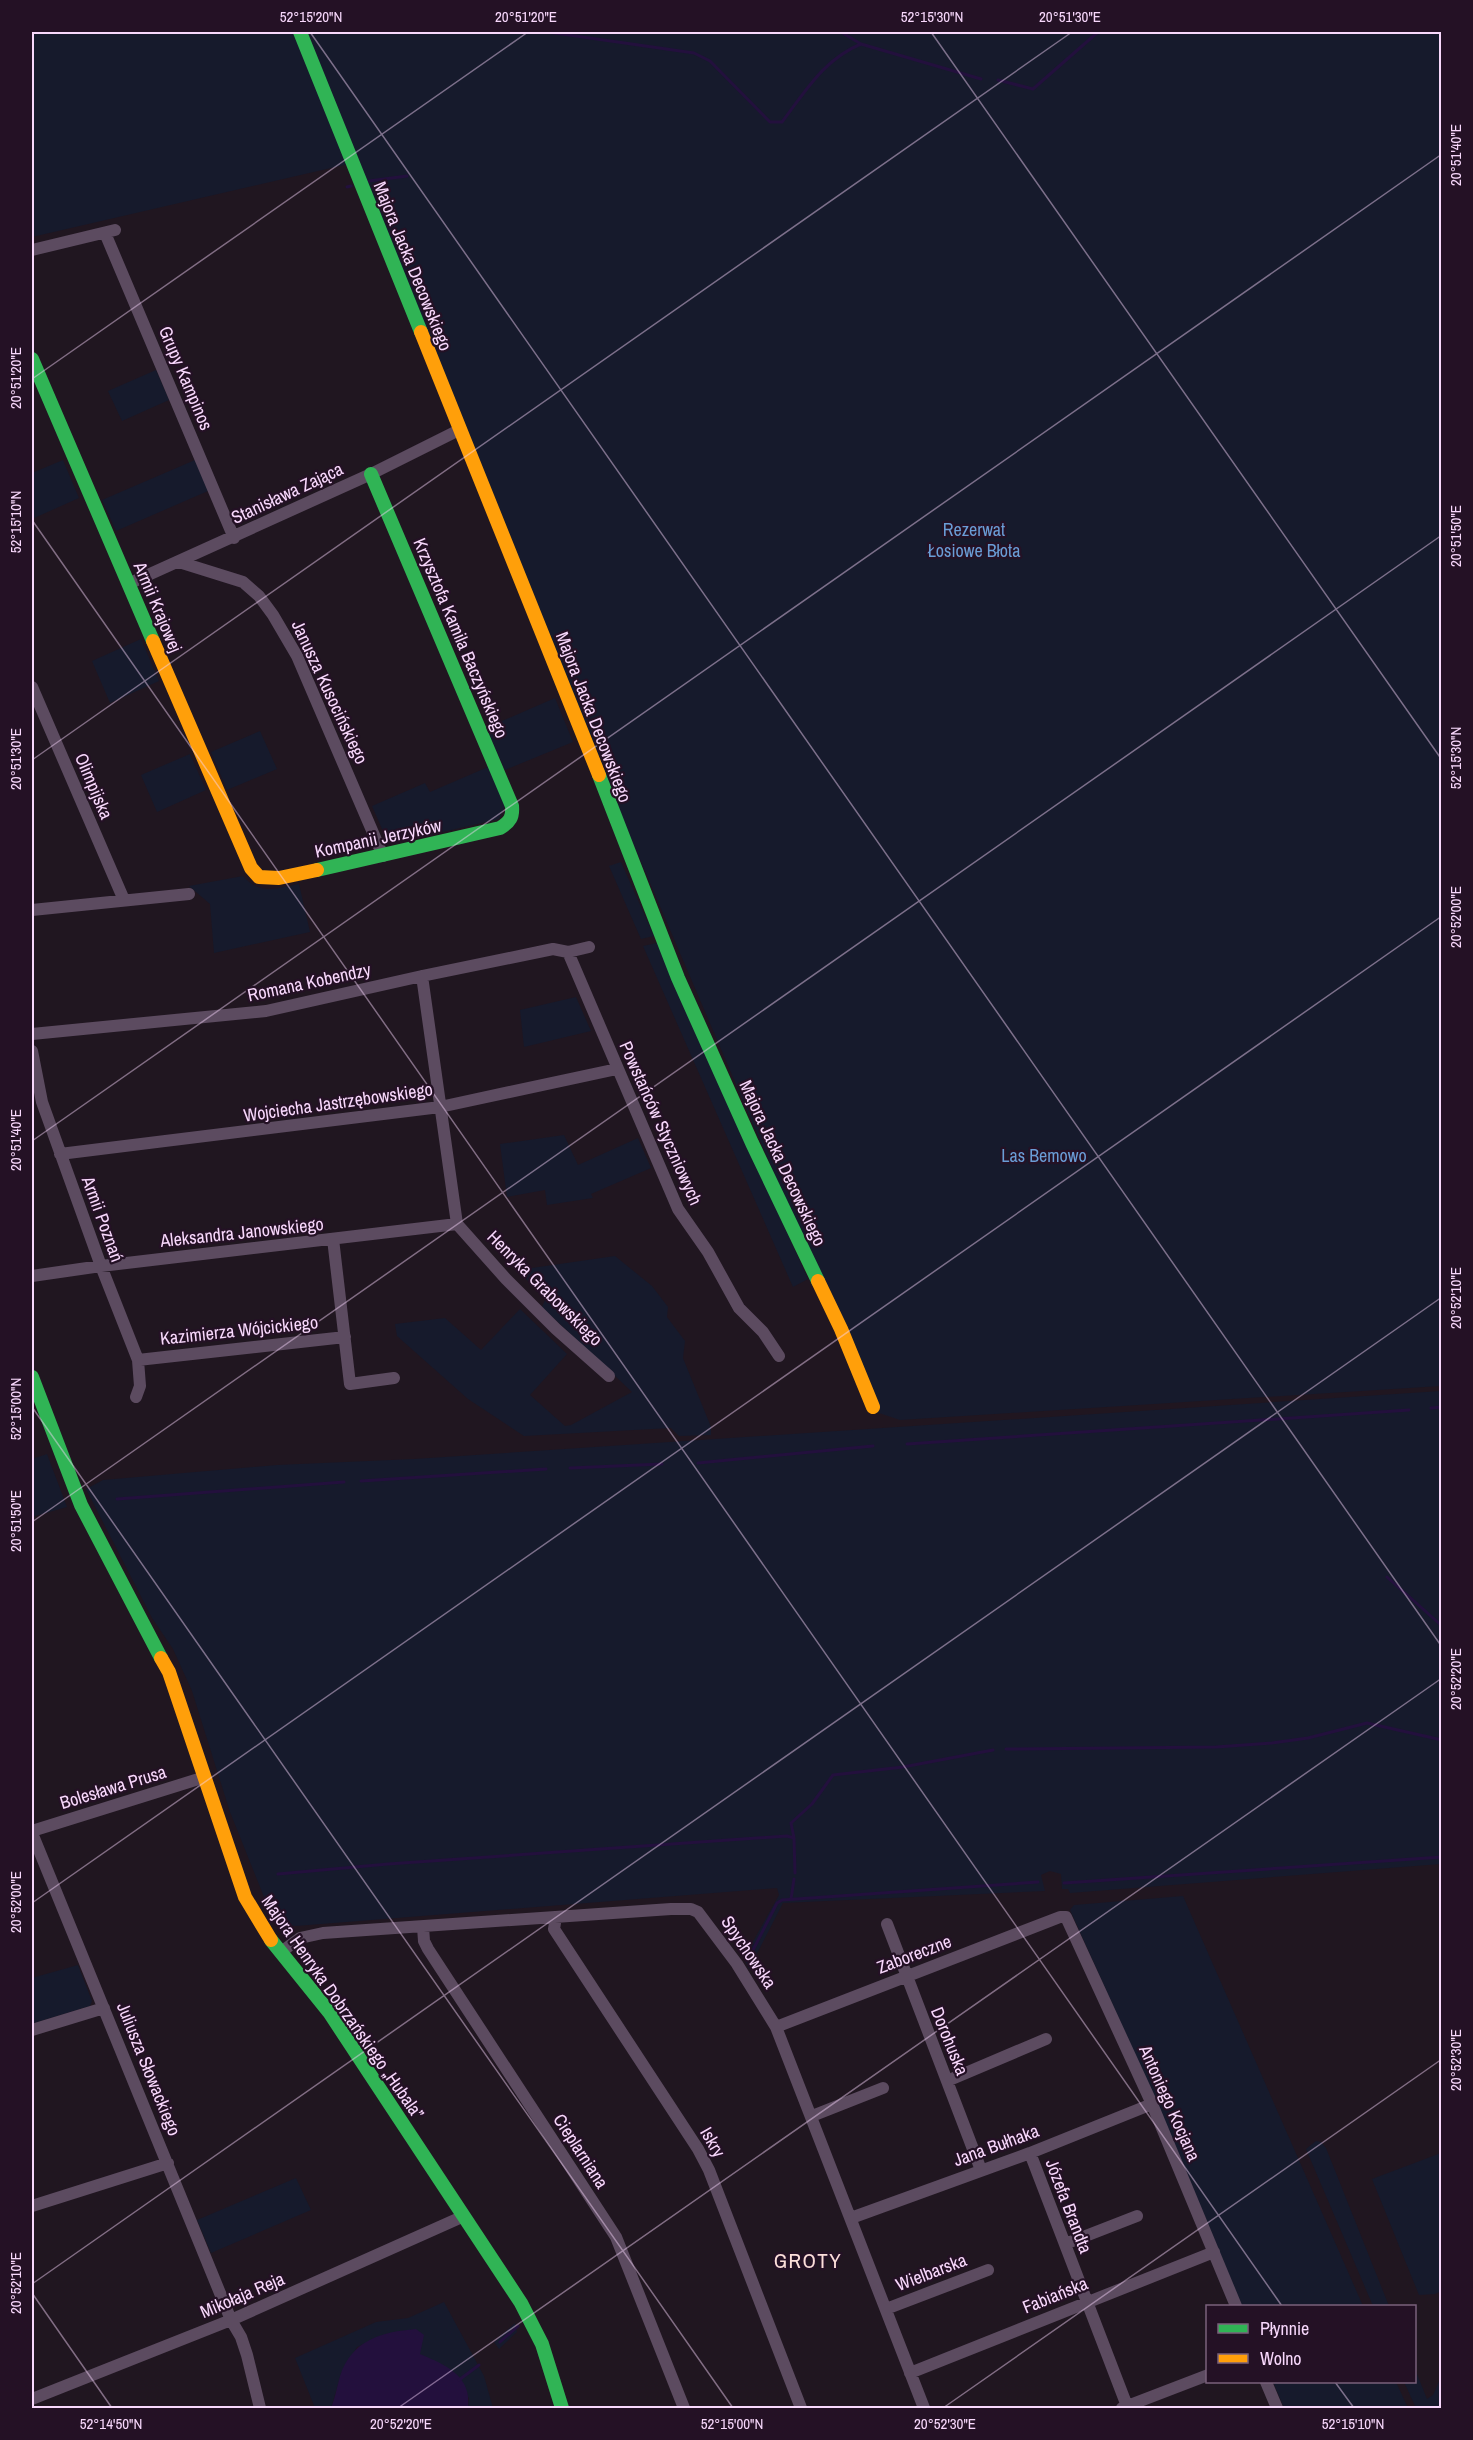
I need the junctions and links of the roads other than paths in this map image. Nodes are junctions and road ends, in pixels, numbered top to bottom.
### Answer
1 (300, 32) edge
2 (32, 250) edge
3 (32, 359) edge
4 (459, 430) junction
5 (371, 474) junction
6 (234, 538) junction
7 (179, 562) junction
8 (128, 584) junction
9 (32, 687) edge
10 (513, 817) joint
11 (383, 856) junction
12 (251, 868) joint
13 (189, 894) dead end
14 (123, 900) junction
15 (32, 910) edge
16 (589, 946) dead end
17 (568, 952) junction
18 (422, 976) junction
19 (32, 1034) edge
20 (32, 1051) edge
21 (617, 1069) junction
22 (440, 1107) junction
23 (60, 1154) junction
24 (457, 1224) junction
25 (333, 1239) junction
26 (101, 1266) junction
27 (32, 1276) edge
28 (345, 1336) junction
29 (779, 1356) dead end
30 (138, 1360) junction
31 (609, 1376) dead end
32 (32, 1377) edge
33 (394, 1378) dead end
34 (136, 1398) dead end
35 (873, 1407) dead end
36 (205, 1777) junction
37 (32, 1832) edge
38 (556, 1917) junction
39 (1066, 1917) joint
40 (887, 1924) dead end
41 (423, 1927) junction
42 (281, 1952) junction
43 (905, 1977) junction
44 (104, 2008) junction
45 (776, 2027) junction
46 (32, 2030) edge
47 (1046, 2038) dead end
48 (947, 2081) junction
49 (883, 2088) dead end
50 (1152, 2104) junction
51 (812, 2116) junction
52 (1030, 2153) junction
53 (168, 2163) junction
54 (981, 2170) junction
55 (32, 2206) edge
56 (464, 2216) junction
57 (1137, 2216) dead end
58 (851, 2218) junction
59 (1065, 2244) junction
60 (1214, 2252) junction
61 (988, 2270) dead end
62 (1087, 2302) junction
63 (1235, 2305) edge
64 (886, 2309) junction
65 (231, 2320) junction
66 (910, 2373) junction
67 (1206, 2376) edge
68 (1266, 2383) edge
69 (32, 2399) edge
70 (1124, 2407) edge
71 (260, 2409) edge
72 (562, 2409) edge
73 (684, 2409) edge
74 (801, 2409) edge
75 (924, 2409) edge
76 (1277, 2409) edge

1 - 4 street, Majora Jacka Decowskiego
2 - 6 street, Grupy Kampinos
3 - 8 street, Armii Krajowej
4 - 5 street, Stanisława Zająca
4 - 35 street, Majora Jacka Decowskiego
5 - 6 street, Stanisława Zająca
5 - 10 street, Krzysztofa Kamila Baczyńskiego
6 - 7 street, Stanisława Zająca
7 - 8 street, Stanisława Zająca
7 - 11 street, Janusza Kusocińskiego
8 - 12 street, Armii Krajowej
9 - 14 street, Olimpijska
10 - 11 street, Kompanii Jerzyków
11 - 12 street, Kompanii Jerzyków
13 - 14 street
14 - 15 street
16 - 17 street, Romana Kobendzy
17 - 18 street, Romana Kobendzy
17 - 21 street, Powstańców Styczniowych
18 - 19 street, Romana Kobendzy
18 - 22 street
20 - 23 street, Armii Poznań
21 - 22 street, Wojciecha Jastrzębowskiego
21 - 29 street, Powstańców Styczniowych
22 - 23 street, Wojciecha Jastrzębowskiego
22 - 24 street
23 - 26 street, Armii Poznań
24 - 25 street, Aleksandra Janowskiego
24 - 31 street, Henryka Grabowskiego
25 - 26 street, Aleksandra Janowskiego
25 - 28 street
26 - 27 street, Aleksandra Janowskiego
26 - 30 street, Armii Poznań
28 - 30 street, Kazimierza Wójcickiego
28 - 33 street
30 - 34 street, Armii Poznań
32 - 36 street, Majora Henryka Dobrzańskiego „Hubala”
36 - 37 street, Bolesława Prusa
36 - 42 street, Majora Henryka Dobrzańskiego „Hubala”
37 - 44 street, Juliusza Słowackiego
38 - 41 street, Spychowska
38 - 45 street, Spychowska
38 - 74 street, Iskry
39 - 43 street, Zaboreczne
39 - 50 street, Antoniego Kocjana
40 - 43 street, Dorohuska
41 - 42 street, Spychowska
41 - 73 street, Cieplarniana
42 - 56 street, Majora Henryka Dobrzańskiego „Hubala”
43 - 45 street, Zaboreczne
43 - 48 street, Dorohuska
44 - 46 street
44 - 53 street, Juliusza Słowackiego
45 - 51 street, Spychowska
47 - 48 street
48 - 54 street, Dorohuska
49 - 51 street
50 - 52 street, Jana Bułhaka
50 - 60 street, Antoniego Kocjana
51 - 58 street, Spychowska
52 - 54 street, Jana Bułhaka
52 - 59 street, Józefa Brandta
53 - 55 street
53 - 65 street, Juliusza Słowackiego
54 - 58 street, Jana Bułhaka
56 - 65 street, Mikołaja Reja
56 - 72 street, Majora Henryka Dobrzańskiego „Hubala”
57 - 59 street
58 - 64 street, Spychowska
59 - 62 street, Józefa Brandta
60 - 62 street, Fabiańska
60 - 63 street, Antoniego Kocjana
61 - 64 street, Wielbarska
62 - 66 street, Fabiańska
62 - 70 street, Józefa Brandta
64 - 66 street, Spychowska
65 - 69 street, Mikołaja Reja
65 - 71 street, Juliusza Słowackiego
66 - 75 street, Spychowska
67 - 70 street
68 - 76 street

